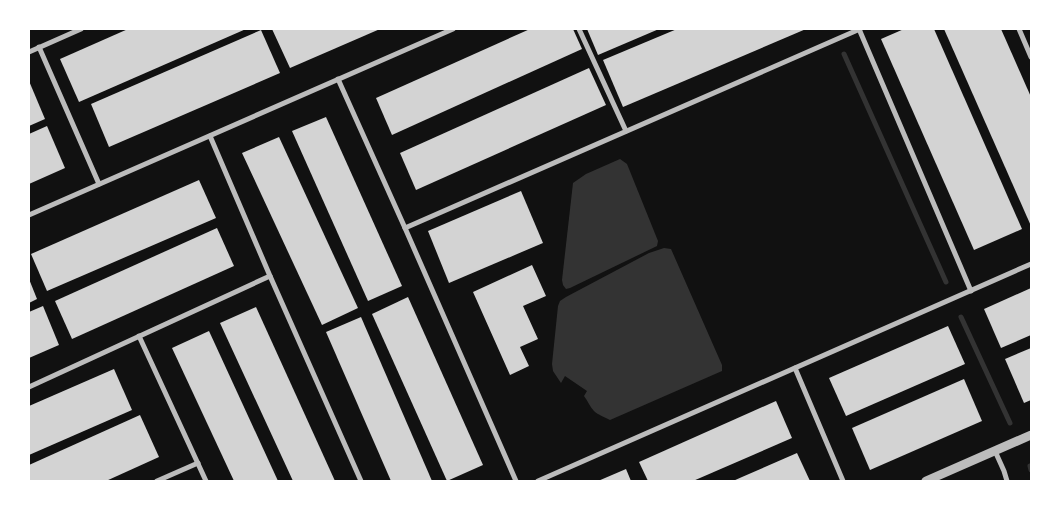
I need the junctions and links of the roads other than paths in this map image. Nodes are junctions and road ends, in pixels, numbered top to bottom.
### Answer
1 (82, 29) edge
2 (453, 29) edge
3 (579, 29) edge
4 (859, 29) edge
5 (1019, 29) edge
6 (39, 47) junction
7 (29, 52) edge
8 (1031, 57) edge
9 (338, 79) junction
10 (626, 131) junction
11 (210, 136) junction
12 (99, 184) junction
13 (29, 215) edge
14 (405, 228) junction
15 (1031, 264) edge
16 (270, 276) junction
17 (971, 290) junction
18 (139, 336) junction
19 (795, 368) junction
20 (29, 386) edge
21 (1031, 435) edge
22 (995, 451) junction
23 (198, 463) junction
24 (157, 481) edge
25 (206, 481) edge
26 (361, 481) edge
27 (516, 481) edge
28 (538, 481) edge
29 (843, 481) edge
30 (926, 481) edge
31 (1007, 481) edge

1 - 6 street
2 - 9 street
3 - 10 street
4 - 10 street
4 - 17 street
5 - 8 street
6 - 7 street
6 - 12 street
9 - 11 street
9 - 14 street
10 - 14 street
11 - 12 street
11 - 16 street
12 - 13 street
14 - 27 street
15 - 17 street
16 - 18 street
16 - 26 street
17 - 19 street
18 - 20 street
18 - 23 street
19 - 28 street
19 - 29 street
21 - 22 street
22 - 30 street
22 - 31 street
23 - 24 street
23 - 25 street

